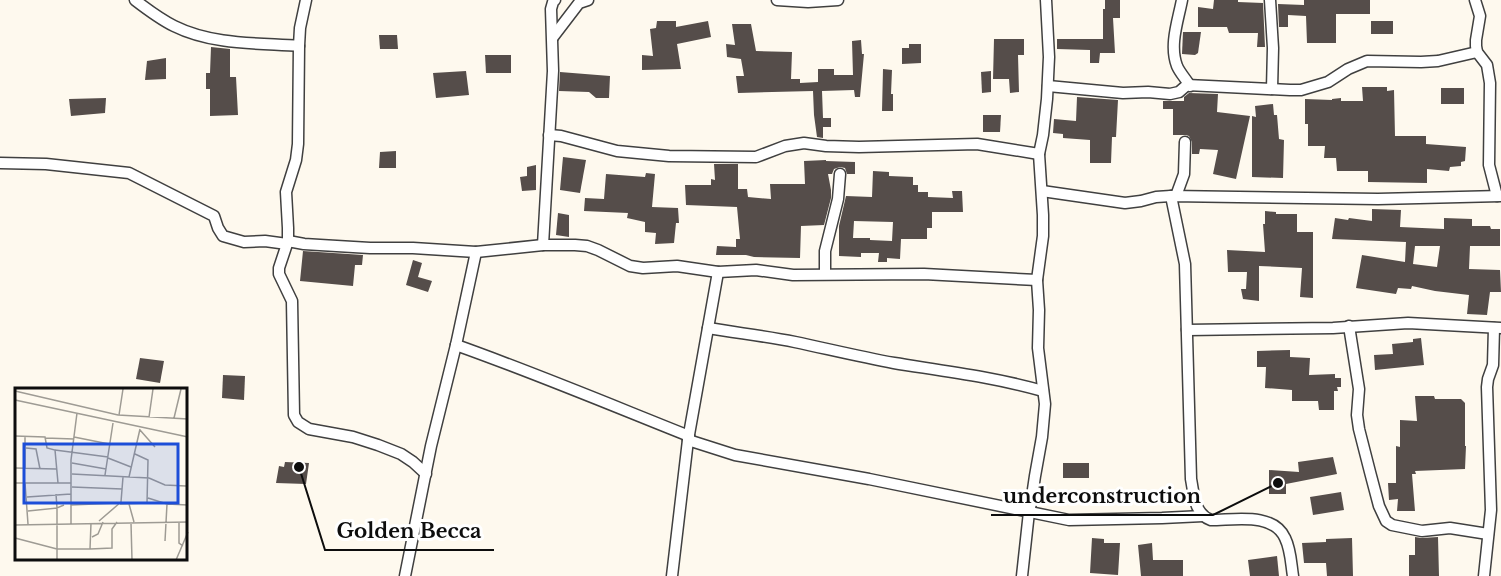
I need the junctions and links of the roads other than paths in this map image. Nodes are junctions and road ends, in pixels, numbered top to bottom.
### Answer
1 (135, 0) edge
2 (306, 0) edge
3 (555, 0) edge
4 (588, 0) edge
5 (777, 0) edge
6 (838, 0) edge
7 (1046, 0) edge
8 (1182, 0) edge
9 (1270, 0) edge
10 (1474, 2) edge
11 (553, 37) junction
12 (299, 46) junction
13 (1477, 52) junction
14 (1047, 86) junction
15 (1190, 86) junction
16 (1272, 89) junction
17 (549, 135) junction
18 (1185, 142) dead end
19 (1039, 154) junction
20 (0, 163) edge
21 (840, 174) dead end
22 (1042, 191) junction
23 (1174, 196) junction
24 (1499, 196) edge
25 (287, 243) junction
26 (543, 245) junction
27 (476, 252) junction
28 (718, 272) junction
29 (825, 274) junction
30 (1037, 280) junction
31 (1349, 326) junction
32 (708, 328) junction
33 (1498, 328) edge
34 (1187, 330) junction
35 (456, 345) junction
36 (1043, 391) junction
37 (688, 438) junction
38 (426, 474) junction
39 (1029, 512) junction
40 (1203, 516) junction
41 (1488, 534) junction
42 (676, 575) edge
43 (405, 576) edge
44 (1022, 576) edge
45 (1293, 576) edge
46 (1484, 576) edge

1 - 12 street
2 - 12 street
3 - 11 street
4 - 11 street
5 - 6 street
7 - 14 street
8 - 15 street
9 - 16 street
10 - 13 street
11 - 17 street
12 - 25 street
13 - 16 street
13 - 24 street
14 - 15 street
14 - 19 street
15 - 16 street
17 - 19 street
17 - 26 street
18 - 23 street
19 - 22 street
20 - 25 street
21 - 29 street
22 - 23 street
22 - 30 street
23 - 24 street
23 - 34 street
25 - 27 street
25 - 38 street
26 - 27 street
26 - 28 street
27 - 35 street
28 - 29 street
28 - 32 street
29 - 30 street
30 - 36 street
31 - 33 street
31 - 34 street
31 - 41 street
32 - 36 street
32 - 37 street
33 - 41 street
34 - 40 street
35 - 37 street
35 - 38 street
36 - 39 street
37 - 39 street
37 - 42 street
38 - 43 street
39 - 40 street
39 - 44 street
40 - 45 street
41 - 46 street

